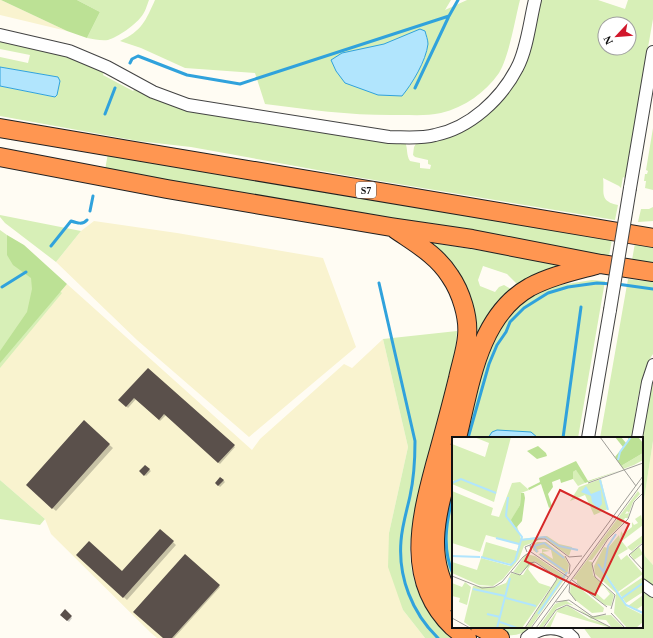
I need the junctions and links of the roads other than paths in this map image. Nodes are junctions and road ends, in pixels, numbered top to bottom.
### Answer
1 (535, 0) edge
2 (0, 35) edge
3 (653, 52) edge
4 (0, 128) edge
5 (0, 158) edge
6 (653, 224) edge
7 (391, 227) junction
8 (602, 229) junction
9 (653, 238) edge
10 (601, 264) junction
11 (653, 272) edge
12 (653, 364) edge
13 (457, 437) edge
14 (588, 437) edge
15 (637, 437) edge
16 (452, 456) edge
17 (643, 585) edge
18 (653, 592) edge
19 (452, 600) edge
20 (452, 626) edge
21 (454, 628) edge
22 (482, 628) edge
23 (546, 628) edge
24 (562, 629) edge
25 (467, 638) edge
26 (500, 638) edge
27 (527, 638) edge
28 (573, 638) edge

1 - 2 street
3 - 14 street, bridge
4 - 8 highway, S7
5 - 7 highway
6 - 8 highway
7 - 10 highway
7 - 20 highway
8 - 9 highway, S7
10 - 11 highway
10 - 13 highway
12 - 15 street
16 - 19 highway
17 - 18 street
21 - 25 highway
22 - 26 highway
23 - 24 street
23 - 27 street
24 - 28 street

